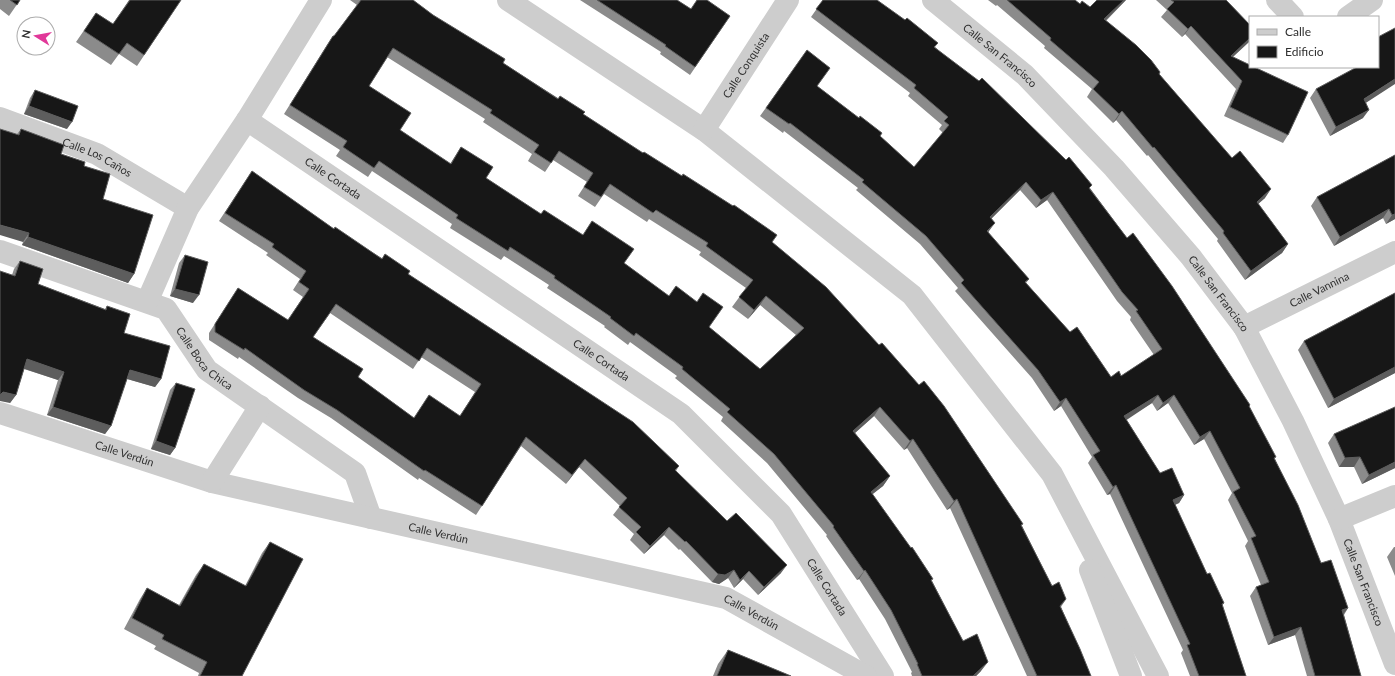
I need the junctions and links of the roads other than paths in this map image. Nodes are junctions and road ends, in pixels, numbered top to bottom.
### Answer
1 (321, 0) edge
2 (508, 0) edge
3 (788, 0) edge
4 (933, 0) edge
5 (1277, 0) edge
6 (1372, 0) edge
7 (1292, 16) edge
8 (1349, 16) edge
9 (0, 118) edge
10 (247, 120) junction
11 (704, 130) junction
12 (188, 208) junction
13 (0, 251) edge
14 (1395, 252) edge
15 (147, 302) junction
16 (1244, 327) junction
17 (260, 406) junction
18 (0, 414) edge
19 (1052, 474) junction
20 (212, 482) junction
21 (1395, 496) edge
22 (371, 518) junction
23 (1339, 519) junction
24 (1395, 664) edge
25 (866, 676) edge
26 (883, 676) edge
27 (1131, 676) edge
28 (1158, 676) edge

1 - 10 street
2 - 11 street
3 - 11 street, Calle Conquista
4 - 16 street, Calle San Francisco
5 - 7 street
6 - 8 street
9 - 12 street, Calle Los Caños
10 - 12 street
10 - 26 street, Calle Cortada
11 - 19 street
12 - 15 street
13 - 15 street, Calle Boca Chica
14 - 16 street, Calle Vannina
15 - 17 street, Calle Boca Chica
16 - 23 street, Calle San Francisco
17 - 20 street
17 - 22 street, Calle Boca Chica
18 - 20 street, Calle Verdún
19 - 27 street
19 - 28 street
20 - 22 street, Calle Verdún
21 - 23 street
22 - 25 street, Calle Verdún
23 - 24 street, Calle San Francisco

